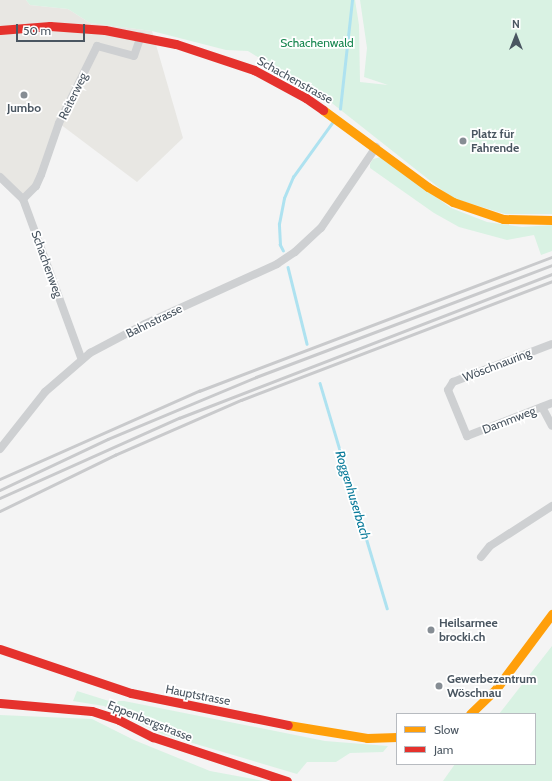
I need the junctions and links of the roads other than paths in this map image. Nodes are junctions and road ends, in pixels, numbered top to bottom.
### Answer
1 (0, 30) edge
2 (141, 36) junction
3 (376, 147) junction
4 (0, 177) edge
5 (23, 199) junction
6 (552, 220) edge
7 (552, 344) edge
8 (82, 360) junction
9 (552, 404) edge
10 (542, 407) junction
11 (552, 426) edge
12 (467, 436) joint
13 (0, 449) edge
14 (552, 506) edge
15 (481, 557) dead end
16 (552, 614) edge
17 (0, 649) edge
18 (0, 703) edge
19 (471, 713) edge
20 (396, 737) edge
21 (286, 781) edge

1 - 2 main road, Schachenstrasse
2 - 3 main road, Schachenstrasse
2 - 5 street, Reiterweg
3 - 6 main road, Schachenstrasse
3 - 8 street, Bahnstrasse
4 - 5 street, Schachenweg
5 - 8 street, Schachenweg
7 - 12 street, Wöschnauring
8 - 13 street, Bahnstrasse
9 - 10 street, Dammweg
10 - 11 street
10 - 12 street, Dammweg
14 - 15 street
16 - 19 main road
17 - 20 main road, Hauptstrasse
18 - 21 main road, Eppenbergstrasse

